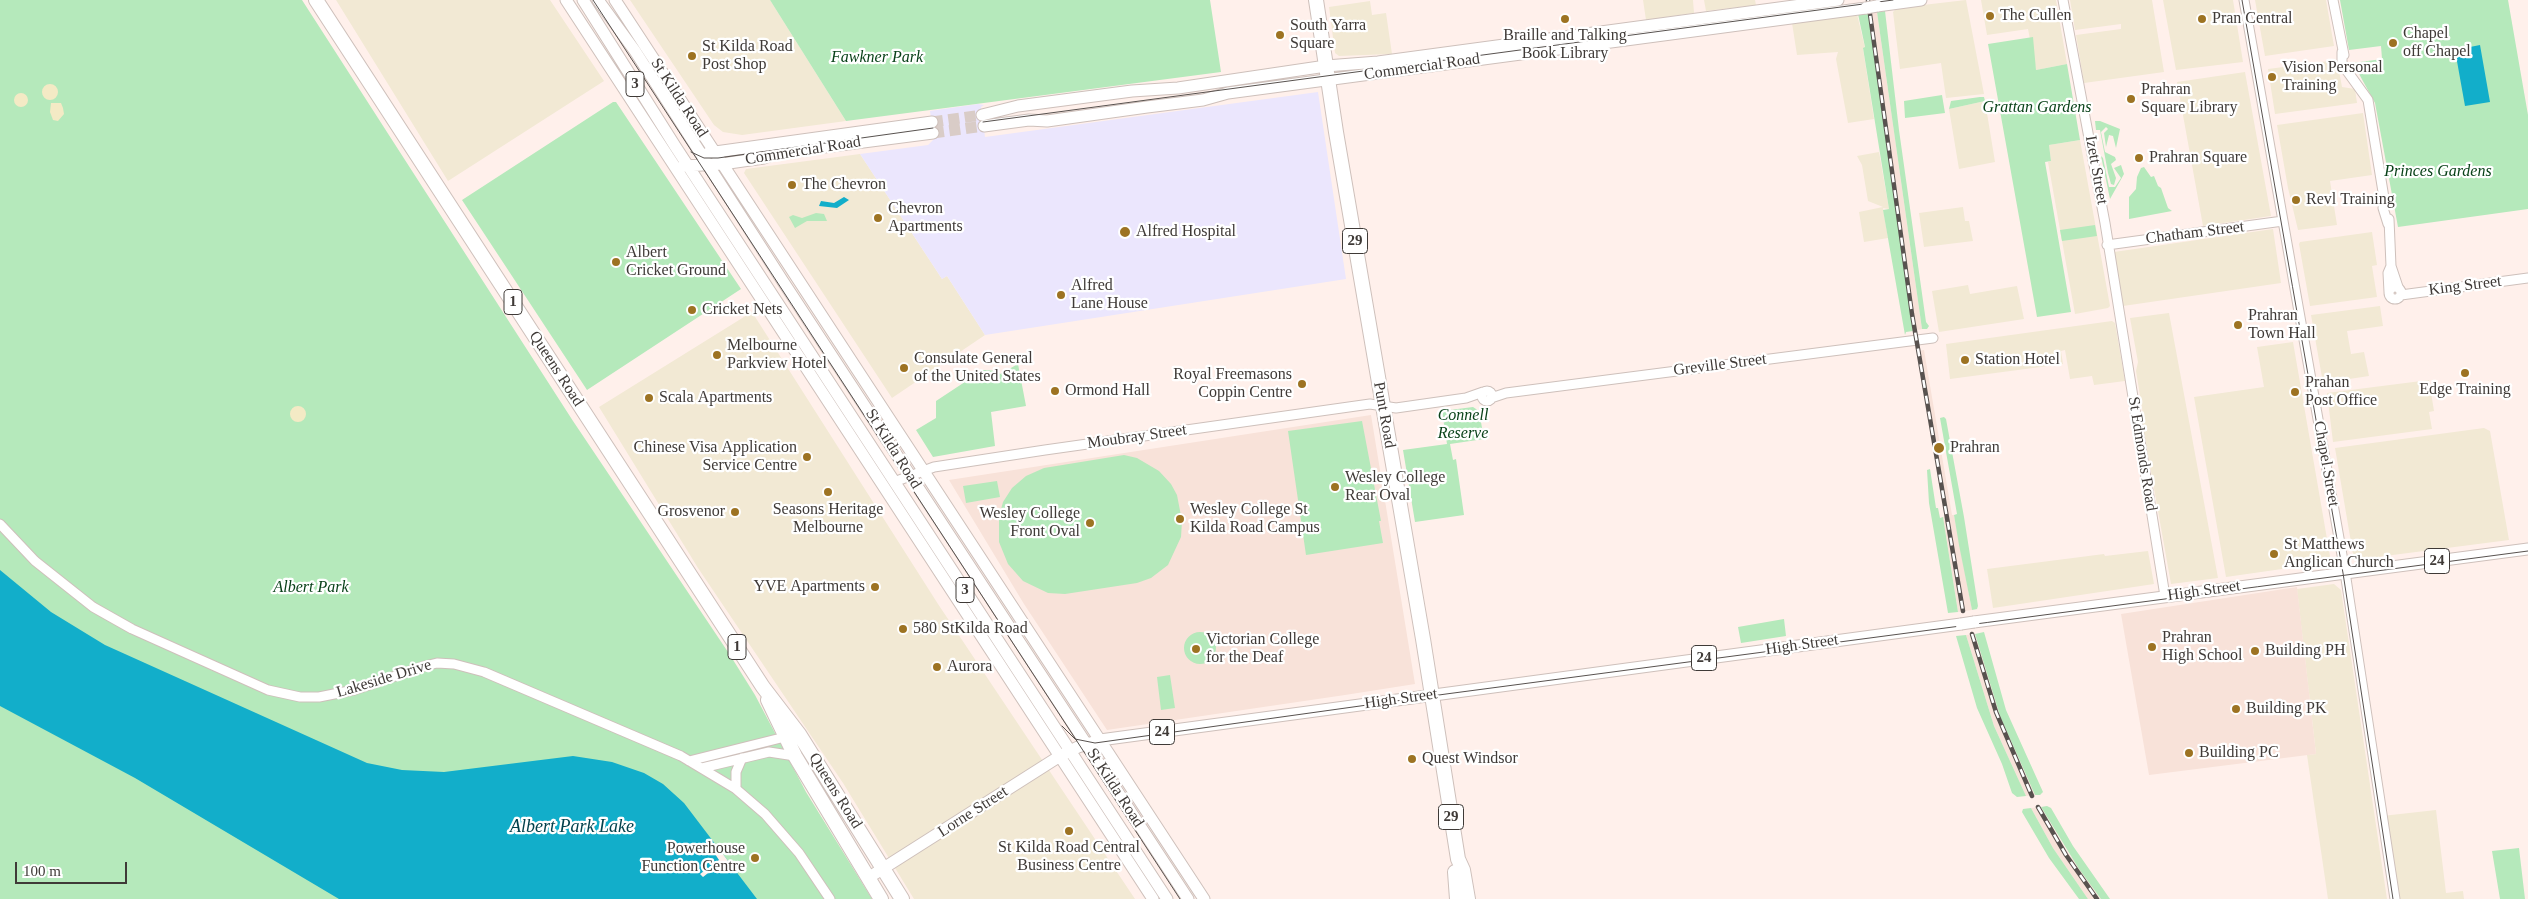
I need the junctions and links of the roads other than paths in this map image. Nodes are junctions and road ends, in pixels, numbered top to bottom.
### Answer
1 (316, 0) edge
2 (566, 0) edge
3 (583, 0) edge
4 (598, 0) edge
5 (615, 0) edge
6 (1316, 0) edge
7 (1838, 0) edge
8 (1921, 0) edge
9 (2063, 0) edge
10 (2244, 0) edge
11 (2333, 0) edge
12 (1326, 66) junction
13 (1328, 81) junction
14 (1145, 91) junction
15 (1147, 107) junction
16 (714, 152) junction
17 (702, 155) junction
18 (672, 163) junction
19 (722, 164) junction
20 (688, 165) junction
21 (709, 166) junction
22 (2283, 221) junction
23 (2107, 244) junction
24 (2391, 266) junction
25 (2528, 278) edge
26 (2400, 291) junction
27 (819, 312) junction
28 (2119, 312) joint
29 (808, 319) junction
30 (1933, 338) dead end
31 (1382, 405) junction
32 (922, 471) junction
33 (910, 476) junction
34 (894, 482) junction
35 (0, 524) edge
36 (2528, 549) edge
37 (2345, 572) junction
38 (2165, 596) junction
39 (763, 687) junction
40 (1432, 694) junction
41 (799, 734) junction
42 (785, 738) junction
43 (1100, 740) junction
44 (1074, 749) junction
45 (795, 756) junction
46 (742, 758) junction
47 (689, 761) junction
48 (702, 768) junction
49 (736, 789) junction
50 (1458, 859) junction
51 (884, 868) junction
52 (868, 878) junction
53 (830, 899) edge
54 (881, 899) edge
55 (902, 899) edge
56 (1153, 899) edge
57 (1167, 899) edge
58 (1188, 899) edge
59 (1204, 899) edge
60 (1457, 899) edge
61 (1468, 899) edge
62 (2395, 899) edge

1 - 39 highway, Queens Road / 1
2 - 18 main road, St Kilda Road
3 - 20 main road, St Kilda Road / 3
4 - 17 main road, St Kilda Road / 3
5 - 16 main road, St Kilda Road
6 - 12 highway, Punt Road / 29
7 - 12 main road, Commercial Road
8 - 13 main road, Commercial Road
9 - 23 street, Izett Street
10 - 22 street, Chapel Street
11 - 24 street
12 - 13 highway, Punt Road / 29
12 - 14 main road, Commercial Road
13 - 15 main road, Commercial Road
13 - 31 highway, Punt Road / 29
14 - 15 main road
14 - 15 main road, Commercial Road
16 - 17 main road, Commercial Road
16 - 19 main road, St Kilda Road
16 - 19 main road, Commercial Road
17 - 20 main road, Commercial Road
17 - 21 main road, St Kilda Road / 3
18 - 20 main road, Commercial Road
18 - 44 main road, St Kilda Road
19 - 21 main road, Commercial Road
19 - 27 main road, St Kilda Road
20 - 21 main road, Commercial Road
20 - 34 main road, St Kilda Road / 3
21 - 29 main road, St Kilda Road / 3
22 - 23 street, Chatham Street
22 - 37 street, Chapel Street
23 - 28 street, Izett Street
24 - 26 street
24 - 26 street, King Street
25 - 26 street, King Street
27 - 29 main road
27 - 32 main road, St Kilda Road
28 - 38 street, St Edmonds Road
29 - 33 main road, St Kilda Road / 3
30 - 31 street, Greville Street
31 - 32 street, Moubray Street
31 - 40 highway, Punt Road / 29
32 - 33 street, Moubray Street
32 - 43 main road, St Kilda Road
33 - 34 street, Moubray Street
33 - 44 main road, St Kilda Road / 3
34 - 44 main road, St Kilda Road / 3
35 - 47 street, Lakeside Drive
36 - 37 main road, High Street / 24
37 - 38 main road, High Street / 24
37 - 62 street, Chapel Street
38 - 40 main road, High Street / 24, bridge
39 - 41 highway, Queens Road / 1
39 - 42 highway, Queens Road / 1
40 - 43 main road, High Street / 24
40 - 50 highway, Punt Road / 29
41 - 42 street
41 - 51 highway, Queens Road / 1
42 - 45 highway, Queens Road / 1
42 - 47 street
43 - 44 main road, High Street / 24
43 - 59 main road, St Kilda Road
44 - 51 main road, Lorne Street / 24
44 - 56 main road, St Kilda Road
44 - 57 main road, St Kilda Road / 3
44 - 58 main road, St Kilda Road / 3
45 - 46 street
45 - 52 highway, Queens Road / 1
46 - 48 street
46 - 49 street
47 - 48 street, Lakeside Drive
48 - 49 street, Lakeside Drive
49 - 53 street, Lakeside Drive
50 - 60 highway, Punt Road / 29
50 - 61 highway, Punt Road / 29
51 - 52 main road, Lorne Street / 24
51 - 55 highway, Queens Road / 1
52 - 54 highway, Queens Road / 1

